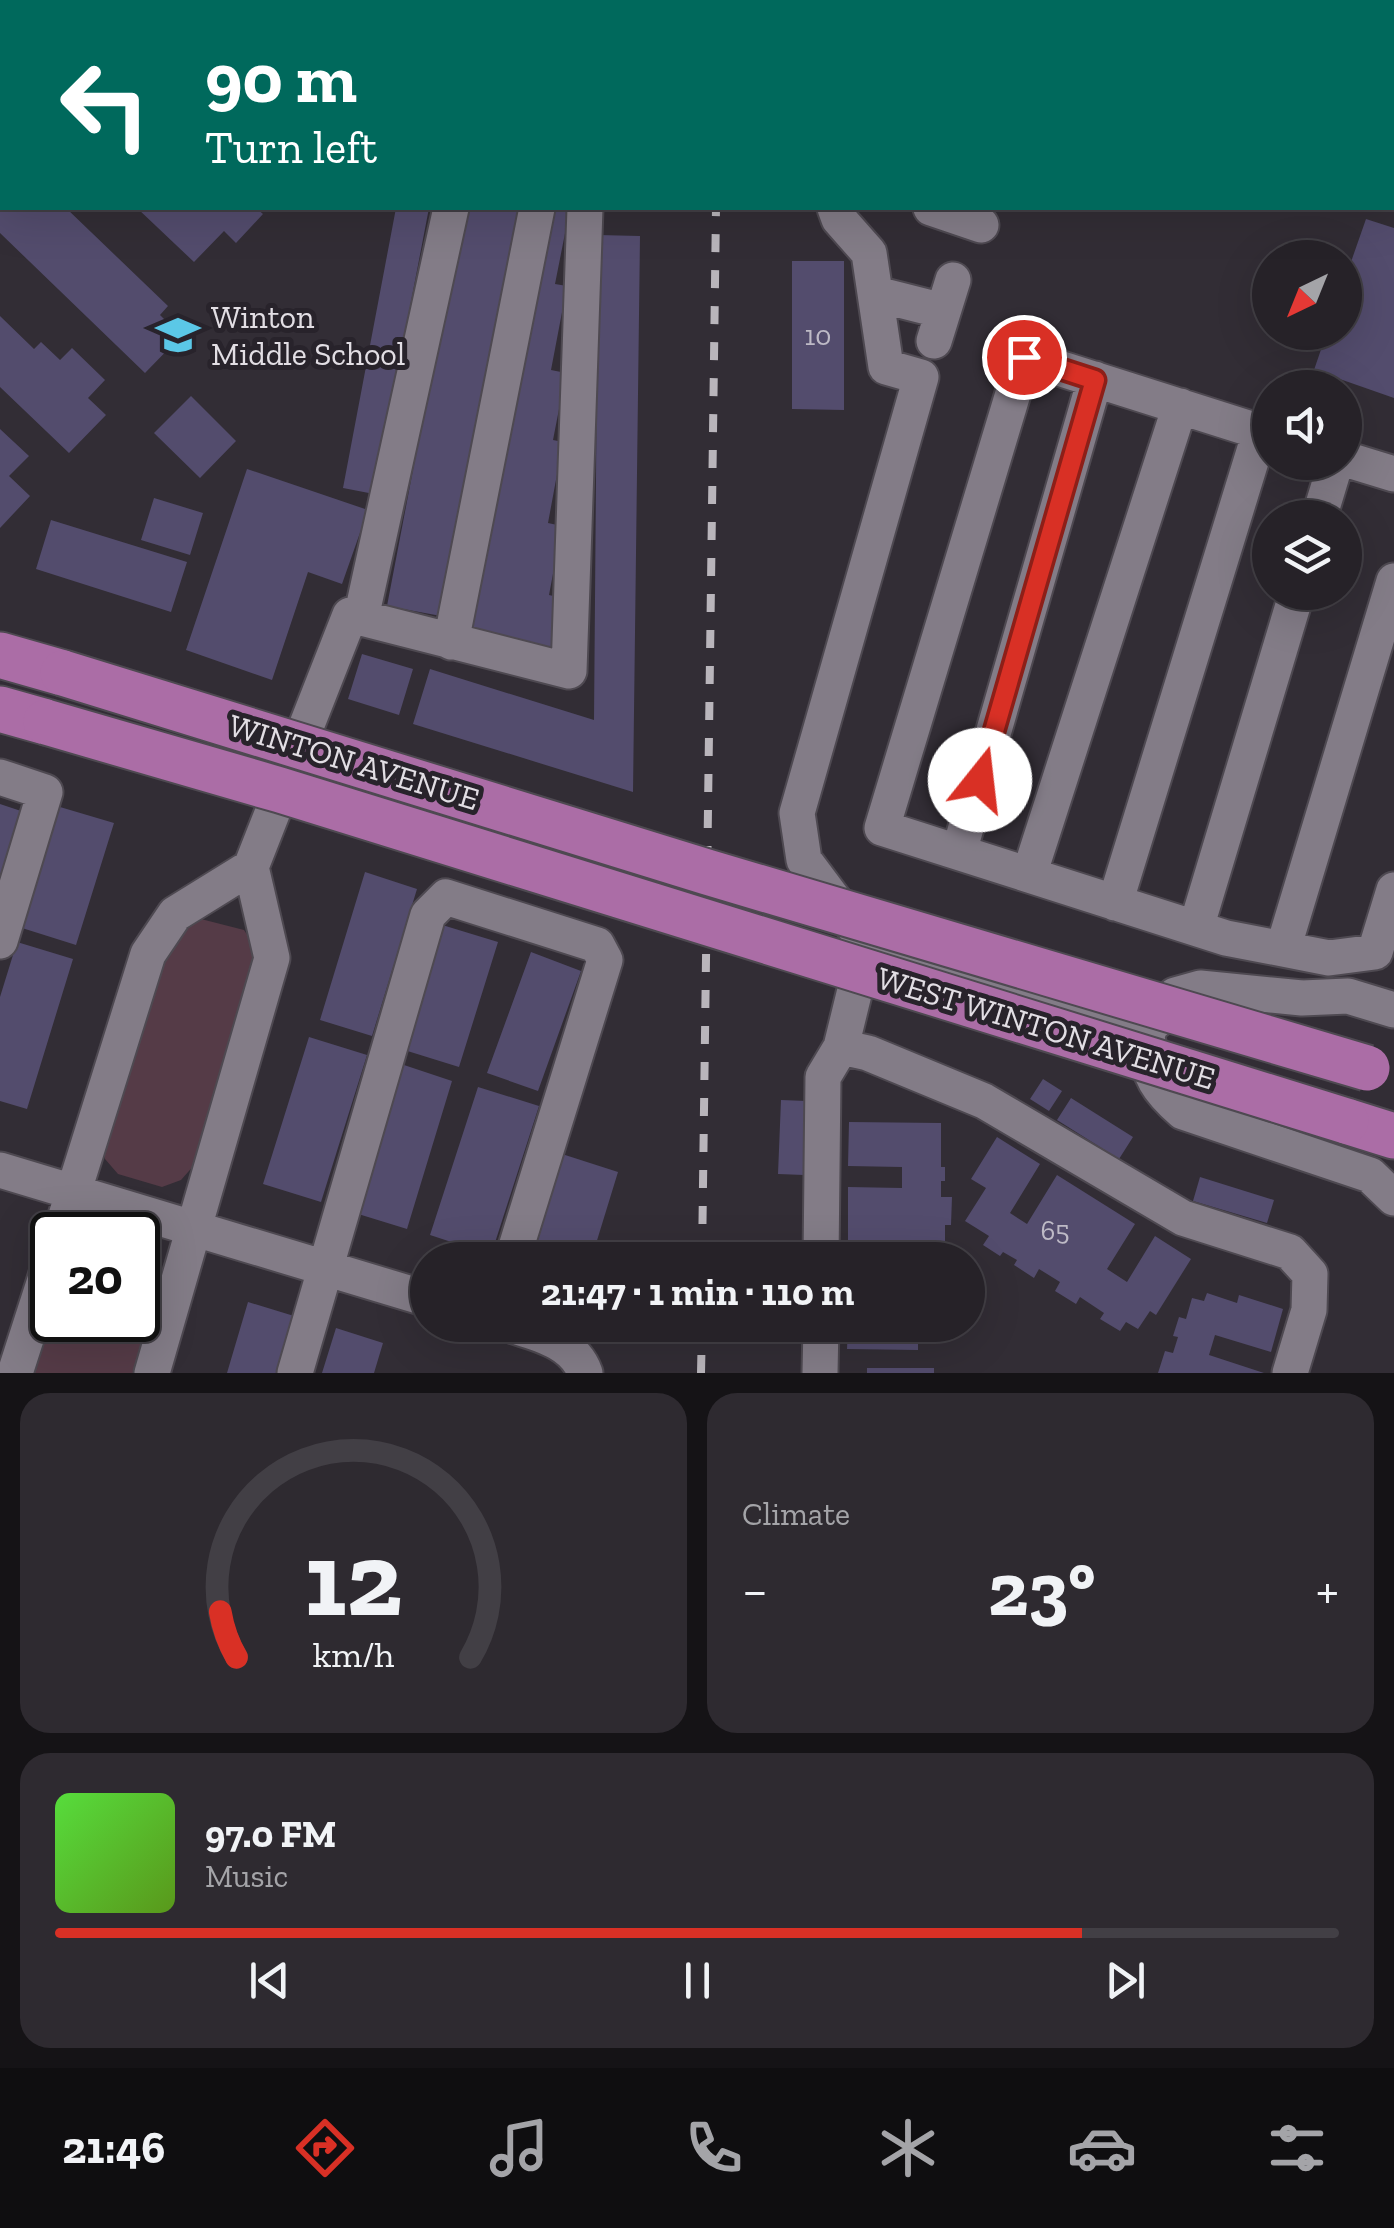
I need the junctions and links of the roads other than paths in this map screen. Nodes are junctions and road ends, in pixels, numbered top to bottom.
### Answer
1 (451, 210) edge
2 (537, 210) edge
3 (585, 210) edge
4 (836, 210) edge
5 (938, 210) edge
6 (981, 225) dead end
7 (876, 294) junction
8 (943, 311) dead end
9 (1095, 380) junction
10 (1180, 406) junction
11 (1252, 429) edge
12 (1362, 464) edge
13 (1252, 474) edge
14 (1394, 474) edge
15 (1394, 581) edge
16 (1291, 610) edge
17 (361, 618) junction
18 (451, 642) junction
19 (0, 654) edge
20 (0, 709) edge
21 (0, 778) edge
22 (958, 852) junction
23 (251, 867) junction
24 (707, 872) joint
25 (1029, 875) junction
26 (1394, 890) edge
27 (1115, 903) junction
28 (699, 921) joint
29 (1196, 928) junction
30 (0, 941) edge
31 (866, 943) junction
32 (1283, 949) junction
33 (1394, 1010) edge
34 (1150, 1030) junction
35 (841, 1048) junction
36 (1380, 1072) edge
37 (1394, 1136) edge
38 (0, 1170) edge
39 (74, 1192) junction
40 (1394, 1198) edge
41 (67, 1212) edge
42 (194, 1229) junction
43 (518, 1242) edge
44 (821, 1242) edge
45 (326, 1269) junction
46 (410, 1294) edge
47 (30, 1326) edge
48 (557, 1342) edge
49 (821, 1342) edge
50 (15, 1373) edge
51 (152, 1373) edge
52 (295, 1373) edge
53 (585, 1373) edge
54 (820, 1373) edge
55 (1290, 1373) edge

1 - 17 street
2 - 18 street
3 - 18 street
4 - 7 street
5 - 6 street
7 - 8 street
7 - 31 street
9 - 10 street
9 - 22 street
9 - 22 street
10 - 11 street
10 - 25 street
12 - 14 street
13 - 27 street
15 - 32 street
16 - 29 street
17 - 18 street
17 - 23 street
19 - 24 main road, WINTON AVENUE, bridge
20 - 28 main road, WINTON AVENUE, bridge
21 - 30 street
22 - 25 street
23 - 39 street
23 - 42 street
24 - 36 main road, WEST WINTON AVENUE, bridge
25 - 27 street
26 - 32 street
27 - 29 street
28 - 37 main road, WEST WINTON AVENUE, bridge
29 - 32 street
31 - 34 street
31 - 35 street
33 - 34 street
34 - 40 street
35 - 44 street
35 - 55 street
38 - 39 street
39 - 41 street
39 - 42 street
42 - 45 street
42 - 51 street
43 - 45 street
45 - 46 street
45 - 52 street
47 - 50 street
48 - 53 street
49 - 54 street

